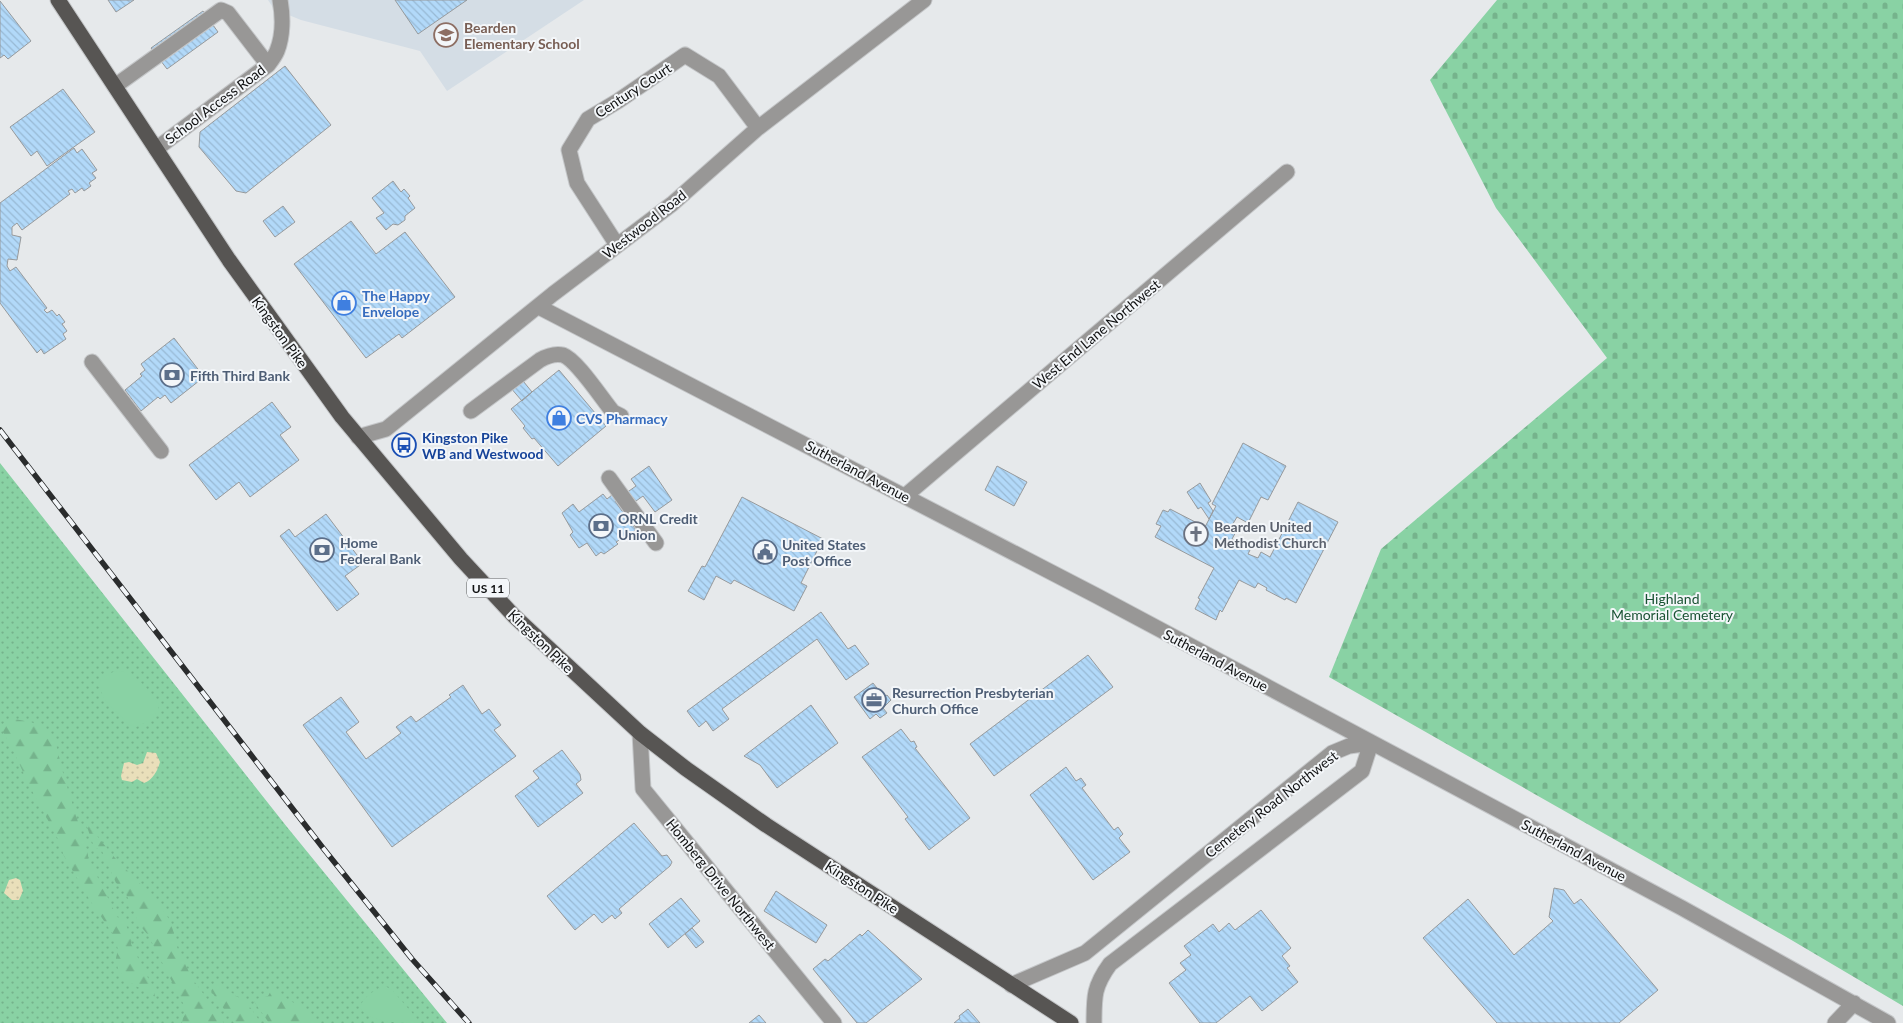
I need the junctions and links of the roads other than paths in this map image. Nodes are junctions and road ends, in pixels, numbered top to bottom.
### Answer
1 (58, 0) edge
2 (280, 0) edge
3 (924, 0) edge
4 (268, 65) junction
5 (115, 86) junction
6 (758, 128) junction
7 (156, 149) junction
8 (1287, 172) dead end
9 (617, 245) junction
10 (539, 307) junction
11 (92, 362) dead end
12 (471, 411) dead end
13 (621, 416) dead end
14 (358, 438) junction
15 (161, 451) dead end
16 (609, 478) dead end
17 (905, 496) junction
18 (656, 543) dead end
19 (640, 733) junction
20 (1371, 743) junction
21 (1012, 984) junction
22 (1854, 1004) junction
23 (834, 1023) edge
24 (1071, 1023) edge
25 (1094, 1023) edge
26 (1835, 1023) edge
27 (1888, 1023) edge

1 - 5 main road, Kingston Pike / US 11
2 - 4 street, School Access Road
3 - 6 street, Westwood Road
4 - 5 street
4 - 7 street, School Access Road
5 - 7 main road, Kingston Pike / US 11
6 - 9 street, Westwood Road
6 - 9 street, Century Court
7 - 14 main road, Kingston Pike / US 11
8 - 17 street, West End Lane Northwest
9 - 10 street, Westwood Road
10 - 14 street, Westwood Road
10 - 17 street, Sutherland Avenue
11 - 15 street
12 - 13 street
14 - 19 main road, Kingston Pike / US 11
16 - 18 street
17 - 20 street, Sutherland Avenue
19 - 21 main road, Kingston Pike / US 11
19 - 23 street, Homberg Drive Northwest
20 - 21 street, Cemetery Road Northwest
20 - 22 street, Sutherland Avenue
20 - 25 street, Cemetery Road Northwest
21 - 24 main road, Kingston Pike / US 11
22 - 26 street
22 - 27 street, Sutherland Avenue

